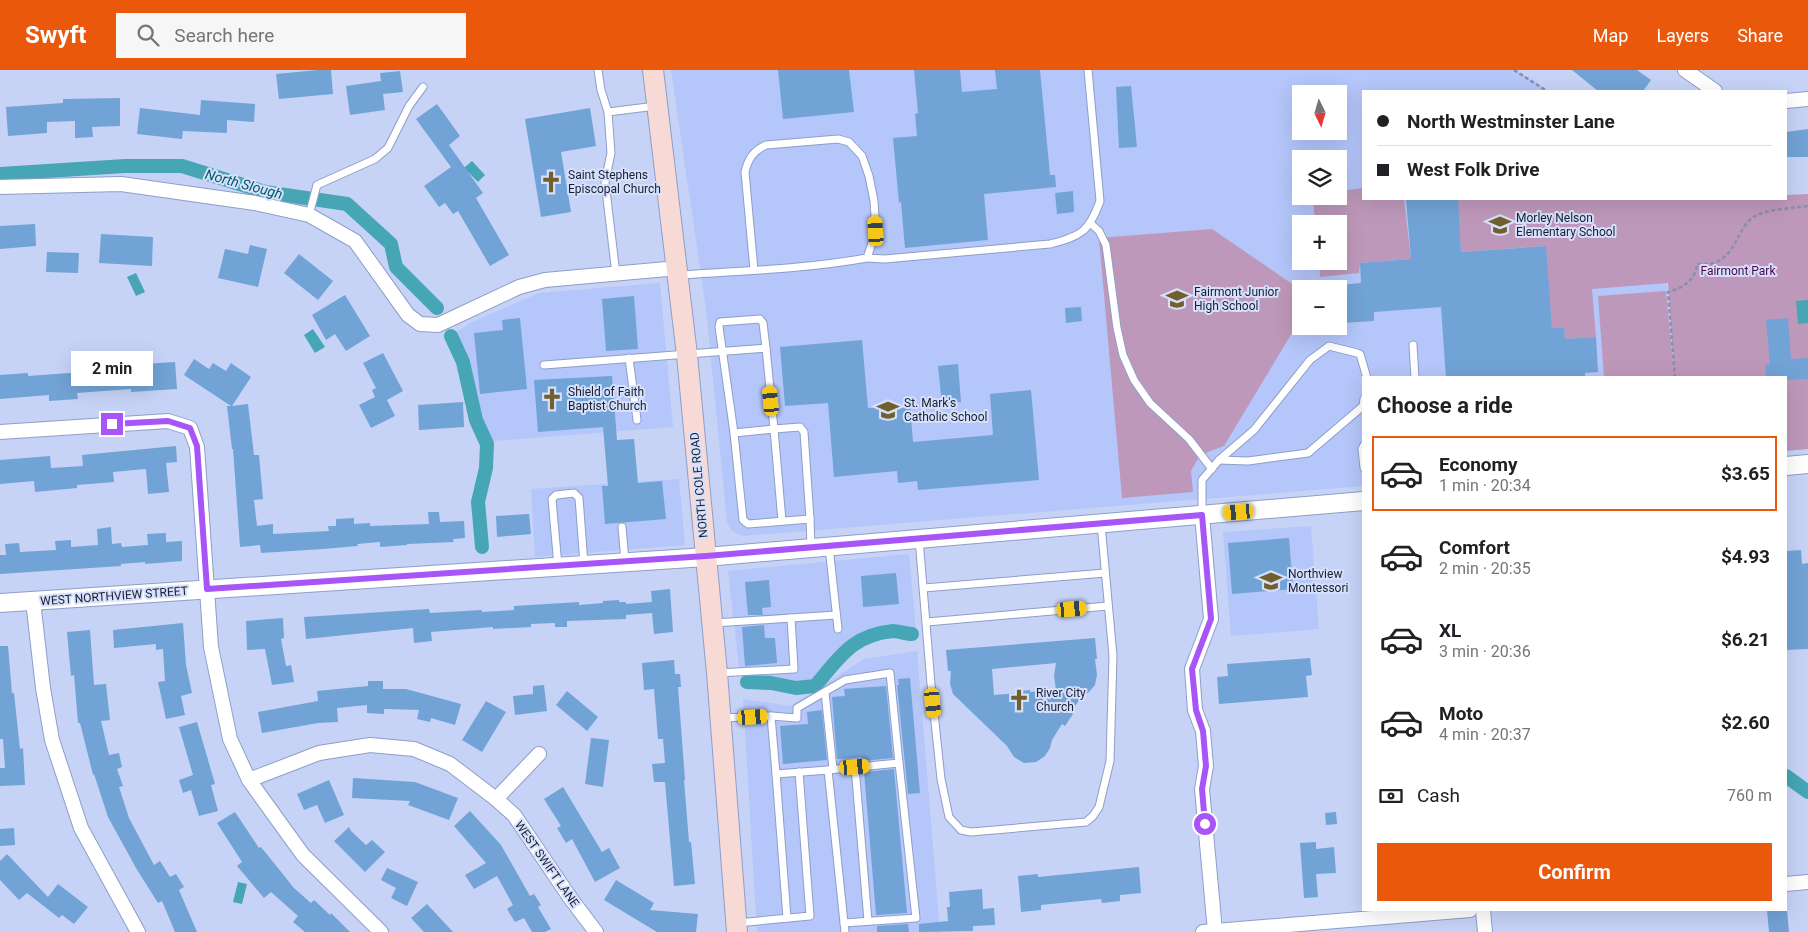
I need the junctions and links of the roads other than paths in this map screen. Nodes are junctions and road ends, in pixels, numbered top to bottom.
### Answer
1 (598, 70) edge
2 (653, 70) edge
3 (1088, 70) edge
4 (1685, 70) edge
5 (423, 87) dead end
6 (1714, 90) edge
7 (1808, 99) edge
8 (1787, 101) edge
9 (657, 106) junction
10 (608, 112) junction
11 (0, 187) edge
12 (309, 215) junction
13 (1090, 223) junction
14 (867, 258) junction
15 (754, 270) junction
16 (678, 272) junction
17 (616, 274) junction
18 (1413, 346) dead end
19 (766, 348) junction
20 (722, 351) junction
21 (687, 355) junction
22 (629, 358) junction
23 (544, 365) dead end
24 (1366, 376) edge
25 (1415, 376) edge
26 (1362, 407) edge
27 (637, 420) dead end
28 (774, 429) junction
29 (0, 432) edge
30 (734, 433) junction
31 (1219, 460) junction
32 (1808, 464) edge
33 (1787, 466) edge
34 (1212, 469) junction
35 (1362, 501) edge
36 (1202, 515) junction
37 (810, 519) junction
38 (782, 521) junction
39 (1101, 524) junction
40 (622, 528) dead end
41 (919, 539) junction
42 (820, 547) junction
43 (706, 556) junction
44 (625, 562) junction
45 (584, 564) junction
46 (558, 566) junction
47 (1105, 573) junction
48 (924, 588) junction
49 (207, 589) junction
50 (33, 601) junction
51 (0, 603) edge
52 (1108, 606) junction
53 (836, 615) junction
54 (791, 618) junction
55 (927, 622) junction
56 (712, 624) junction
57 (838, 629) dead end
58 (717, 673) junction
59 (825, 692) junction
60 (771, 716) junction
61 (720, 718) junction
62 (539, 754) dead end
63 (899, 763) junction
64 (855, 767) junction
65 (831, 769) junction
66 (799, 772) junction
67 (776, 774) junction
68 (249, 780) junction
69 (496, 799) junction
70 (1808, 882) edge
71 (1787, 884) edge
72 (1459, 911) edge
73 (1483, 911) edge
74 (787, 918) junction
75 (868, 922) junction
76 (844, 923) junction
77 (736, 927) edge
78 (1246, 930) edge
79 (138, 932) edge
80 (381, 932) edge
81 (596, 932) edge
82 (845, 932) edge
83 (1209, 932) edge
84 (1485, 932) edge

1 - 10 lane
2 - 9 main road, NORTH COLE ROAD
3 - 13 lane
4 - 6 street
5 - 12 lane
7 - 8 street
9 - 10 lane
9 - 16 main road, NORTH COLE ROAD
10 - 17 lane
11 - 12 street
12 - 17 street
13 - 14 lane
13 - 34 lane
14 - 15 lane
14 - 15 lane
15 - 16 lane
16 - 17 street
16 - 21 main road, NORTH COLE ROAD
18 - 25 lane
19 - 20 lane
19 - 20 lane
19 - 28 lane
20 - 21 lane
20 - 30 lane
21 - 22 lane
21 - 43 main road, NORTH COLE ROAD
22 - 23 lane
22 - 27 lane
24 - 31 lane
26 - 31 lane
28 - 30 lane
28 - 37 lane
28 - 38 lane
29 - 49 street
30 - 38 lane
31 - 34 lane
32 - 33 street
34 - 36 lane
35 - 36 street, WEST NORTHVIEW STREET
36 - 39 street, WEST NORTHVIEW STREET
36 - 83 street
37 - 38 lane
37 - 42 lane
39 - 41 street, WEST NORTHVIEW STREET
39 - 47 lane
40 - 44 lane
41 - 42 street, WEST NORTHVIEW STREET
41 - 48 lane
42 - 43 street, WEST NORTHVIEW STREET
42 - 53 lane
43 - 44 street, WEST NORTHVIEW STREET
43 - 56 main road, NORTH COLE ROAD
44 - 45 street, WEST NORTHVIEW STREET
45 - 46 street, WEST NORTHVIEW STREET
45 - 46 lane
46 - 49 street, WEST NORTHVIEW STREET
47 - 48 lane
47 - 52 lane
48 - 55 lane
49 - 50 street, WEST NORTHVIEW STREET
49 - 68 street
50 - 51 street, WEST NORTHVIEW STREET
50 - 79 street
52 - 55 lane
52 - 55 lane
53 - 54 lane
53 - 57 lane
54 - 56 lane
54 - 58 lane
56 - 58 main road, NORTH COLE ROAD
58 - 61 main road, NORTH COLE ROAD
59 - 60 lane
59 - 63 lane
59 - 65 lane
60 - 61 lane
60 - 67 lane
61 - 77 main road, NORTH COLE ROAD
62 - 69 street
63 - 64 lane
63 - 75 lane
64 - 65 lane
64 - 75 lane
65 - 66 lane
65 - 76 lane
66 - 67 lane
66 - 74 lane
67 - 74 lane
68 - 69 street, WEST SWIFT LANE
68 - 80 street
69 - 81 street, WEST SWIFT LANE
70 - 71 street
72 - 78 street
73 - 84 street
74 - 77 lane
75 - 76 lane
76 - 82 lane
78 - 83 street

